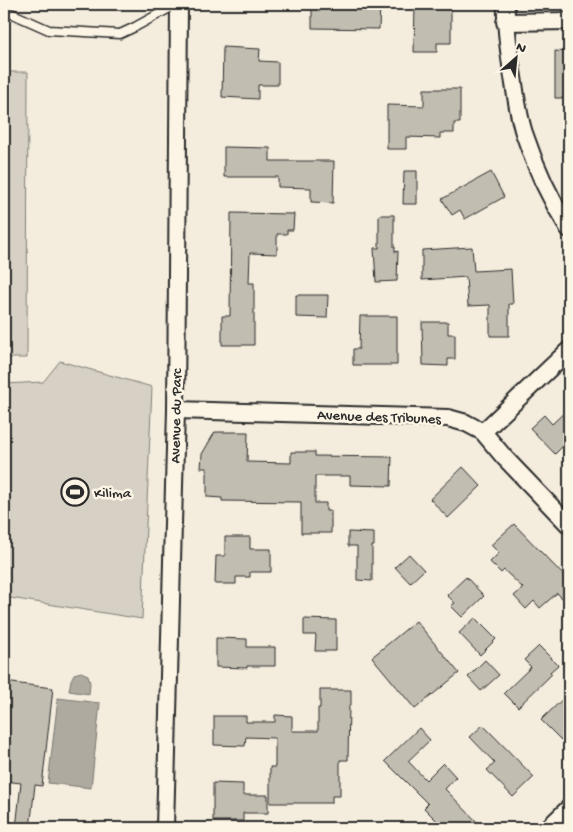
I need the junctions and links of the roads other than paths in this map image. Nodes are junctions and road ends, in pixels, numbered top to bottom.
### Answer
1 (178, 4) edge
2 (506, 4) edge
3 (4, 10) edge
4 (569, 21) edge
5 (505, 22) junction
6 (569, 229) edge
7 (569, 350) edge
8 (176, 410) junction
9 (484, 432) junction
10 (569, 525) edge
11 (569, 808) edge
12 (165, 828) edge
13 (548, 828) edge

1 - 3 lane
1 - 8 street, Avenue du Parc
2 - 5 street
4 - 5 street
5 - 6 street
7 - 9 street
8 - 9 street, Avenue des Tribunes
8 - 12 street, Avenue du Parc
9 - 10 street, Avenue des Tribunes
11 - 13 street

